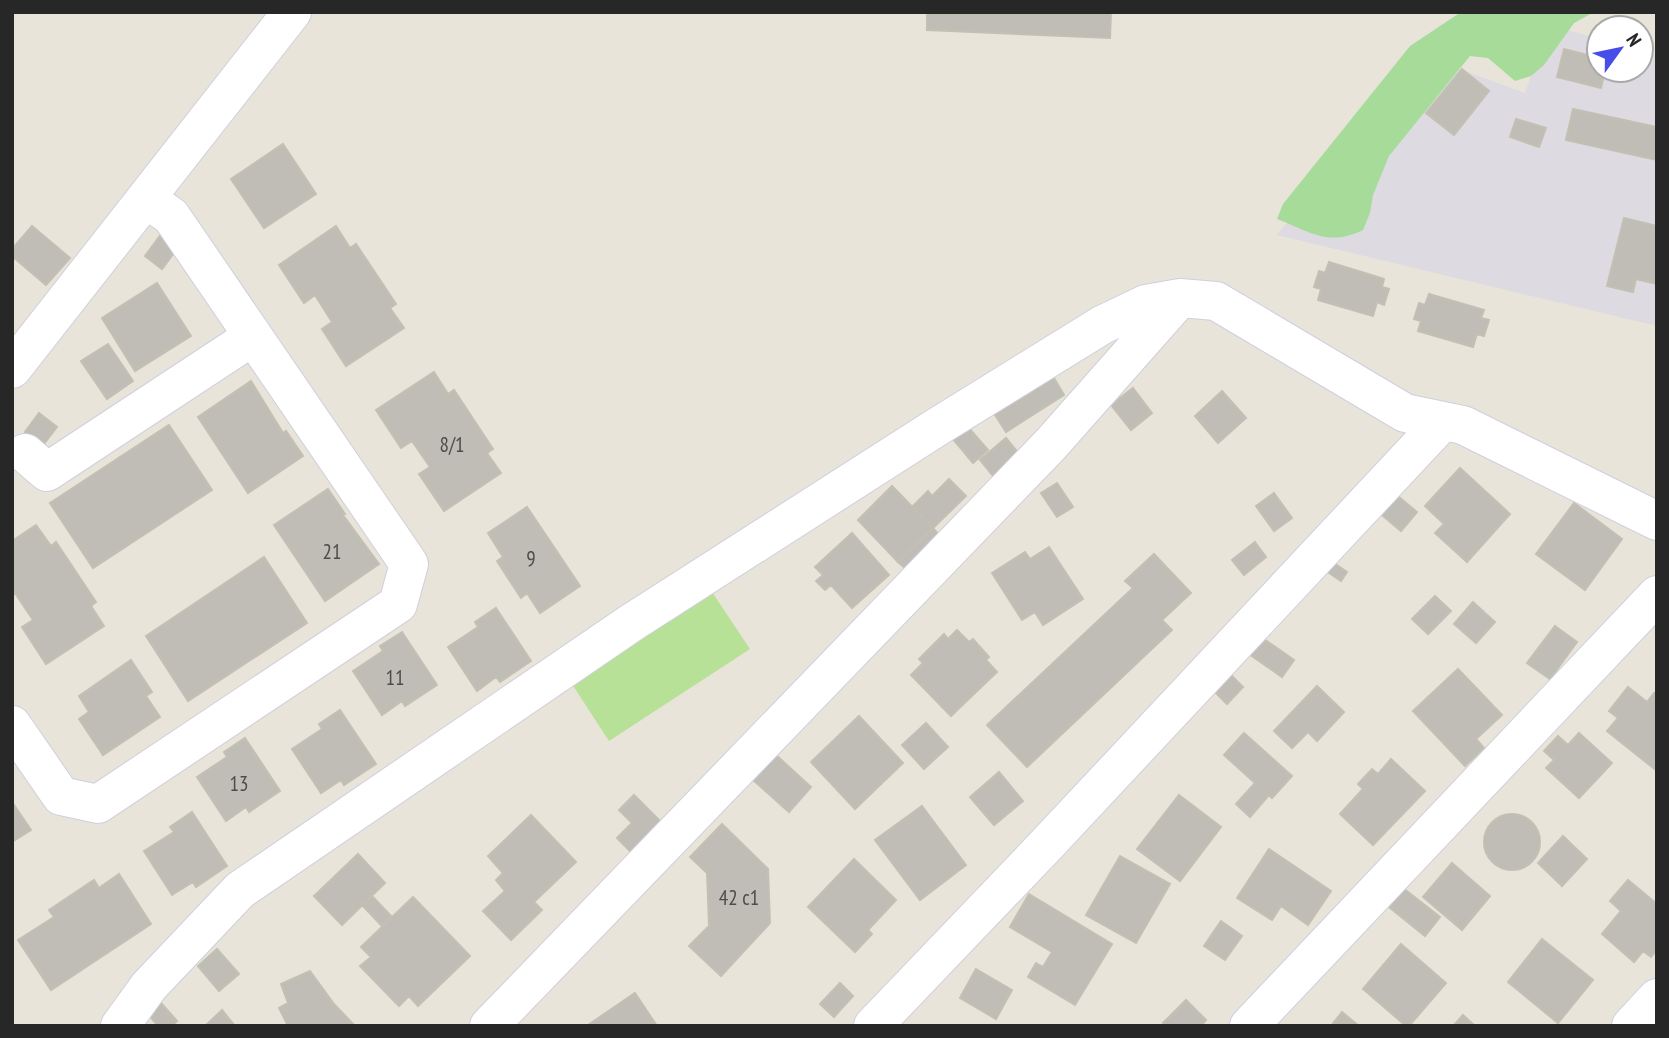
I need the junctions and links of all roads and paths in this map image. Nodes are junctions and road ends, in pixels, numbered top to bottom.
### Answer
1 (292, 12) edge
2 (146, 200) junction
3 (1180, 298) junction
4 (252, 337) junction
5 (12, 369) edge
6 (1443, 421) junction
7 (16, 454) edge
8 (1657, 522) edge
9 (1657, 595) edge
10 (12, 725) edge
11 (1657, 998) edge
12 (120, 1026) edge
13 (489, 1026) edge
14 (873, 1026) edge
15 (1249, 1026) edge
16 (1631, 1026) edge

1 - 2 street
2 - 4 street
2 - 5 street
3 - 6 street
3 - 12 street
3 - 13 street
4 - 7 street
4 - 10 street
6 - 8 street
6 - 14 street
9 - 15 street
11 - 16 street

